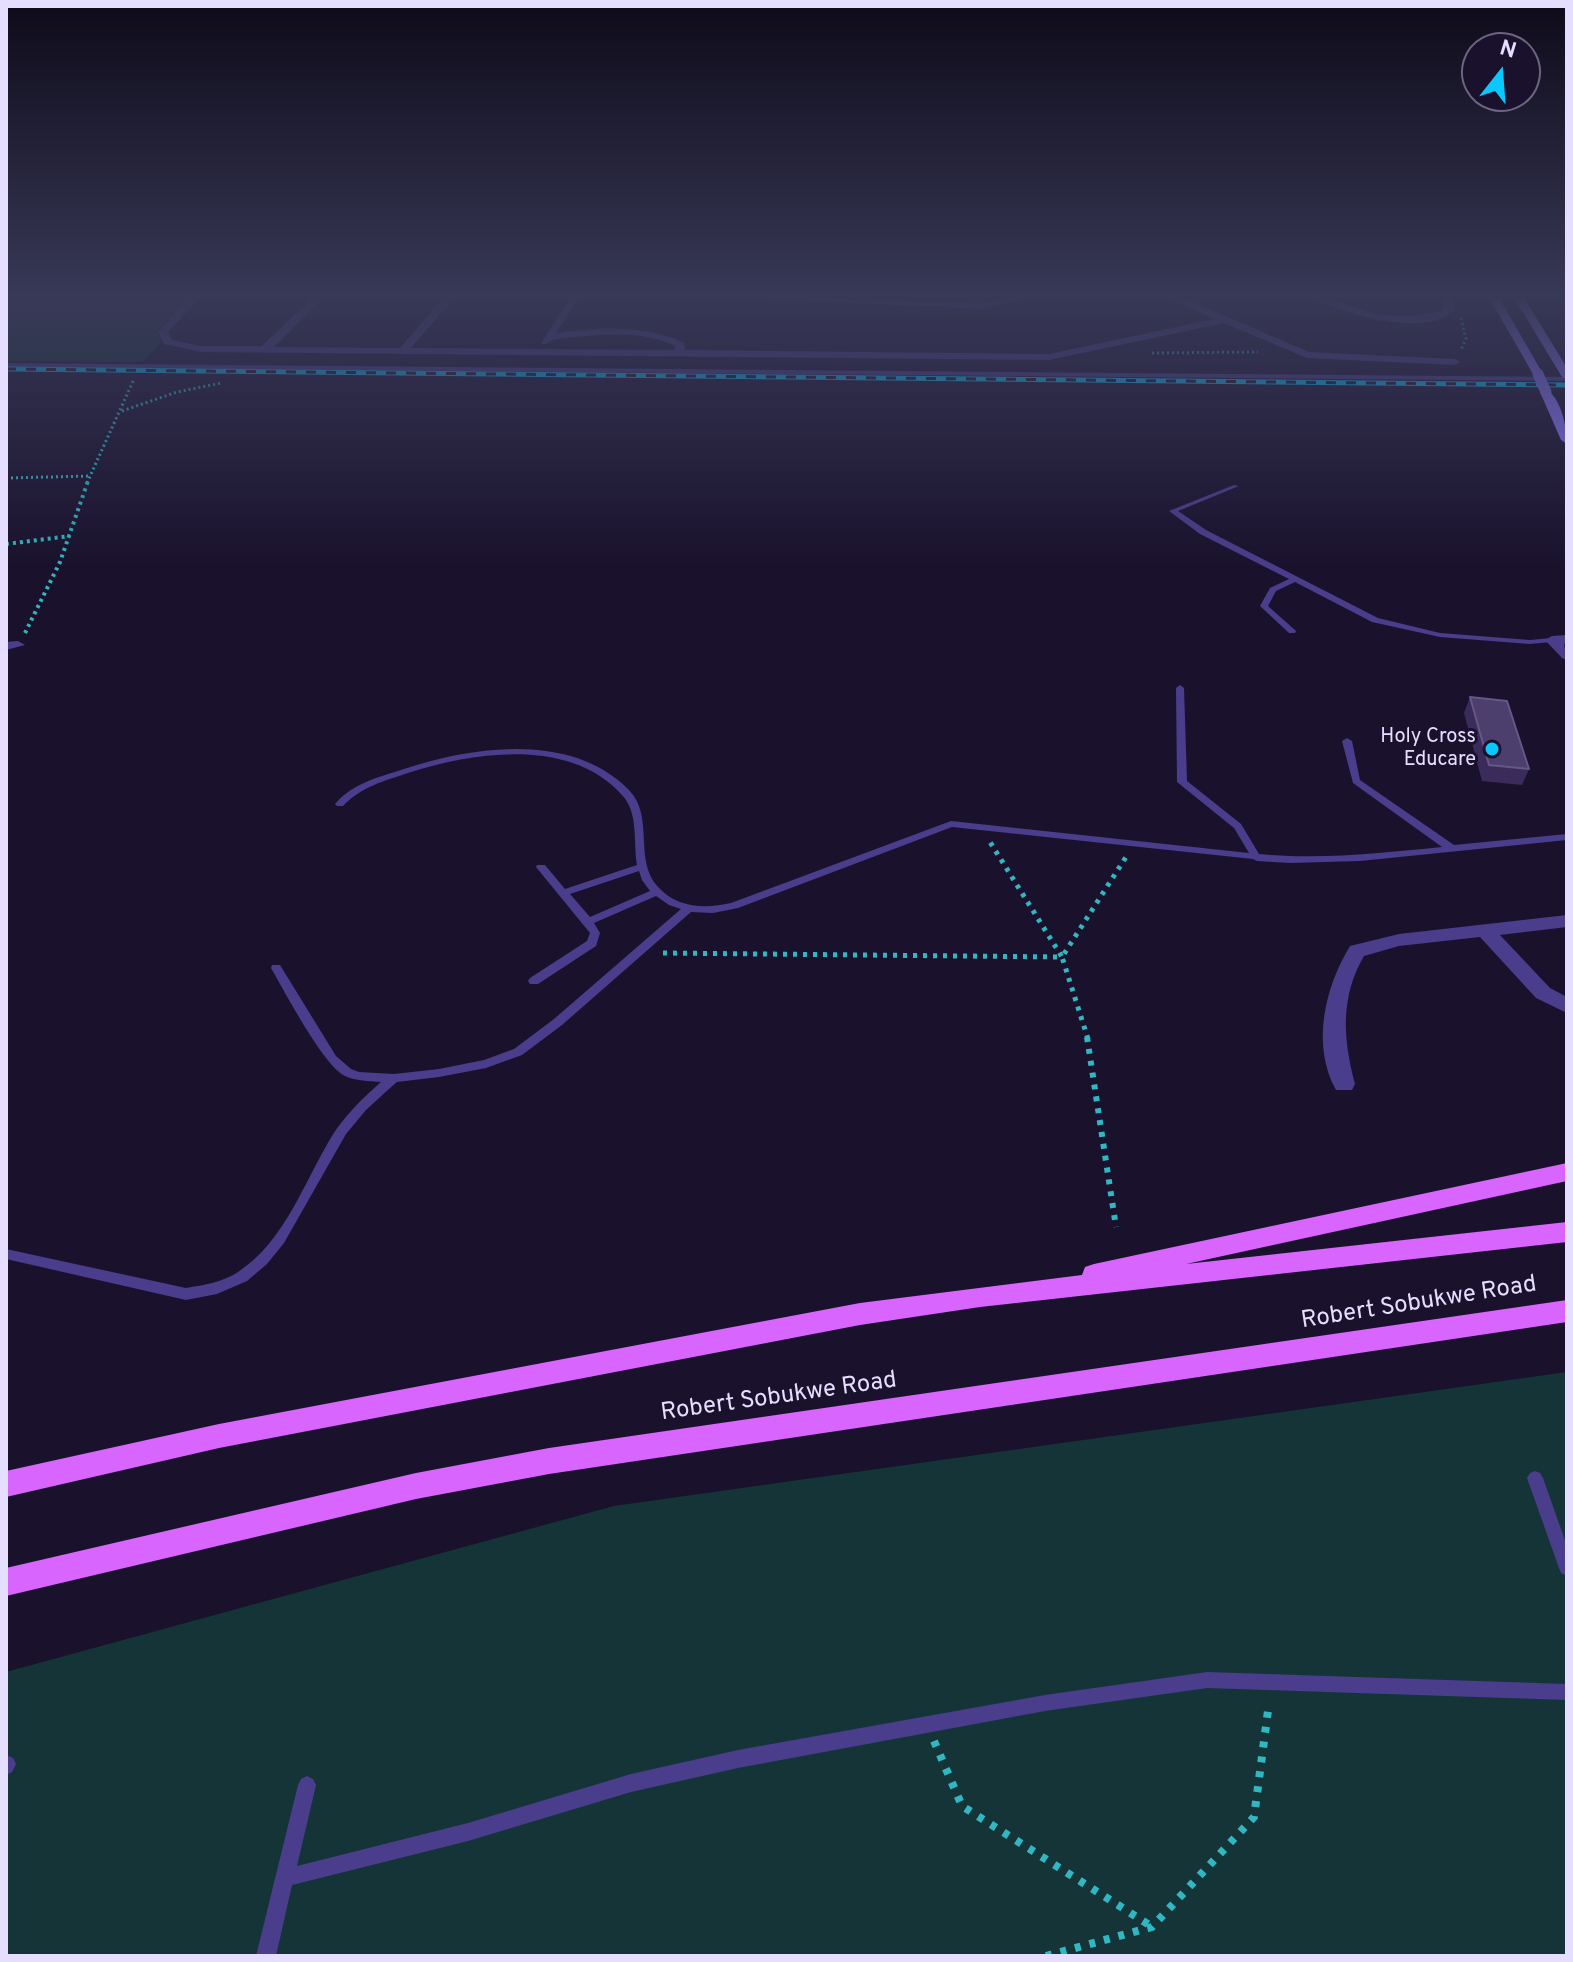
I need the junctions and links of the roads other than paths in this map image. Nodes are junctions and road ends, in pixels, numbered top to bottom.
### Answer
1 (1543, 386) edge
2 (1567, 440) edge
3 (1236, 486) dead end
4 (1293, 580) junction
5 (1292, 631) dead end
6 (1559, 639) edge
7 (1567, 655) edge
8 (1180, 688) dead end
9 (1347, 741) dead end
10 (340, 804) dead end
11 (1567, 837) edge
12 (1451, 848) junction
13 (1257, 858) junction
14 (541, 867) dead end
15 (642, 867) junction
16 (657, 892) junction
17 (564, 893) junction
18 (688, 909) junction
19 (1567, 921) edge
20 (588, 922) junction
21 (1485, 931) junction
22 (276, 968) dead end
23 (534, 981) dead end
24 (1567, 1006) edge
25 (394, 1078) junction
26 (1344, 1084) dead end
27 (1567, 1172) edge
28 (1567, 1232) edge
29 (6, 1254) edge
30 (980, 1297) junction
31 (1567, 1311) edge
32 (1535, 1478) dead end
33 (6, 1484) edge
34 (1567, 1568) edge
35 (6, 1582) edge
36 (1567, 1692) edge
37 (307, 1785) dead end
38 (285, 1878) junction
39 (266, 1956) edge

1 - 2 main road, bridge
3 - 4 lane
4 - 5 lane
4 - 6 lane
6 - 7 street
8 - 13 lane
9 - 12 lane
10 - 15 lane
11 - 12 lane
12 - 13 lane
13 - 18 lane
14 - 17 lane
15 - 16 lane
15 - 17 lane
16 - 18 lane
16 - 20 lane
17 - 20 lane
18 - 25 lane
19 - 21 street
20 - 23 lane
21 - 24 street
21 - 26 street
22 - 25 lane
25 - 29 lane
27 - 30 main road
28 - 30 main road
30 - 33 main road
31 - 35 main road, Robert Sobukwe Road
32 - 34 lane
36 - 38 lane
37 - 38 lane
38 - 39 lane

